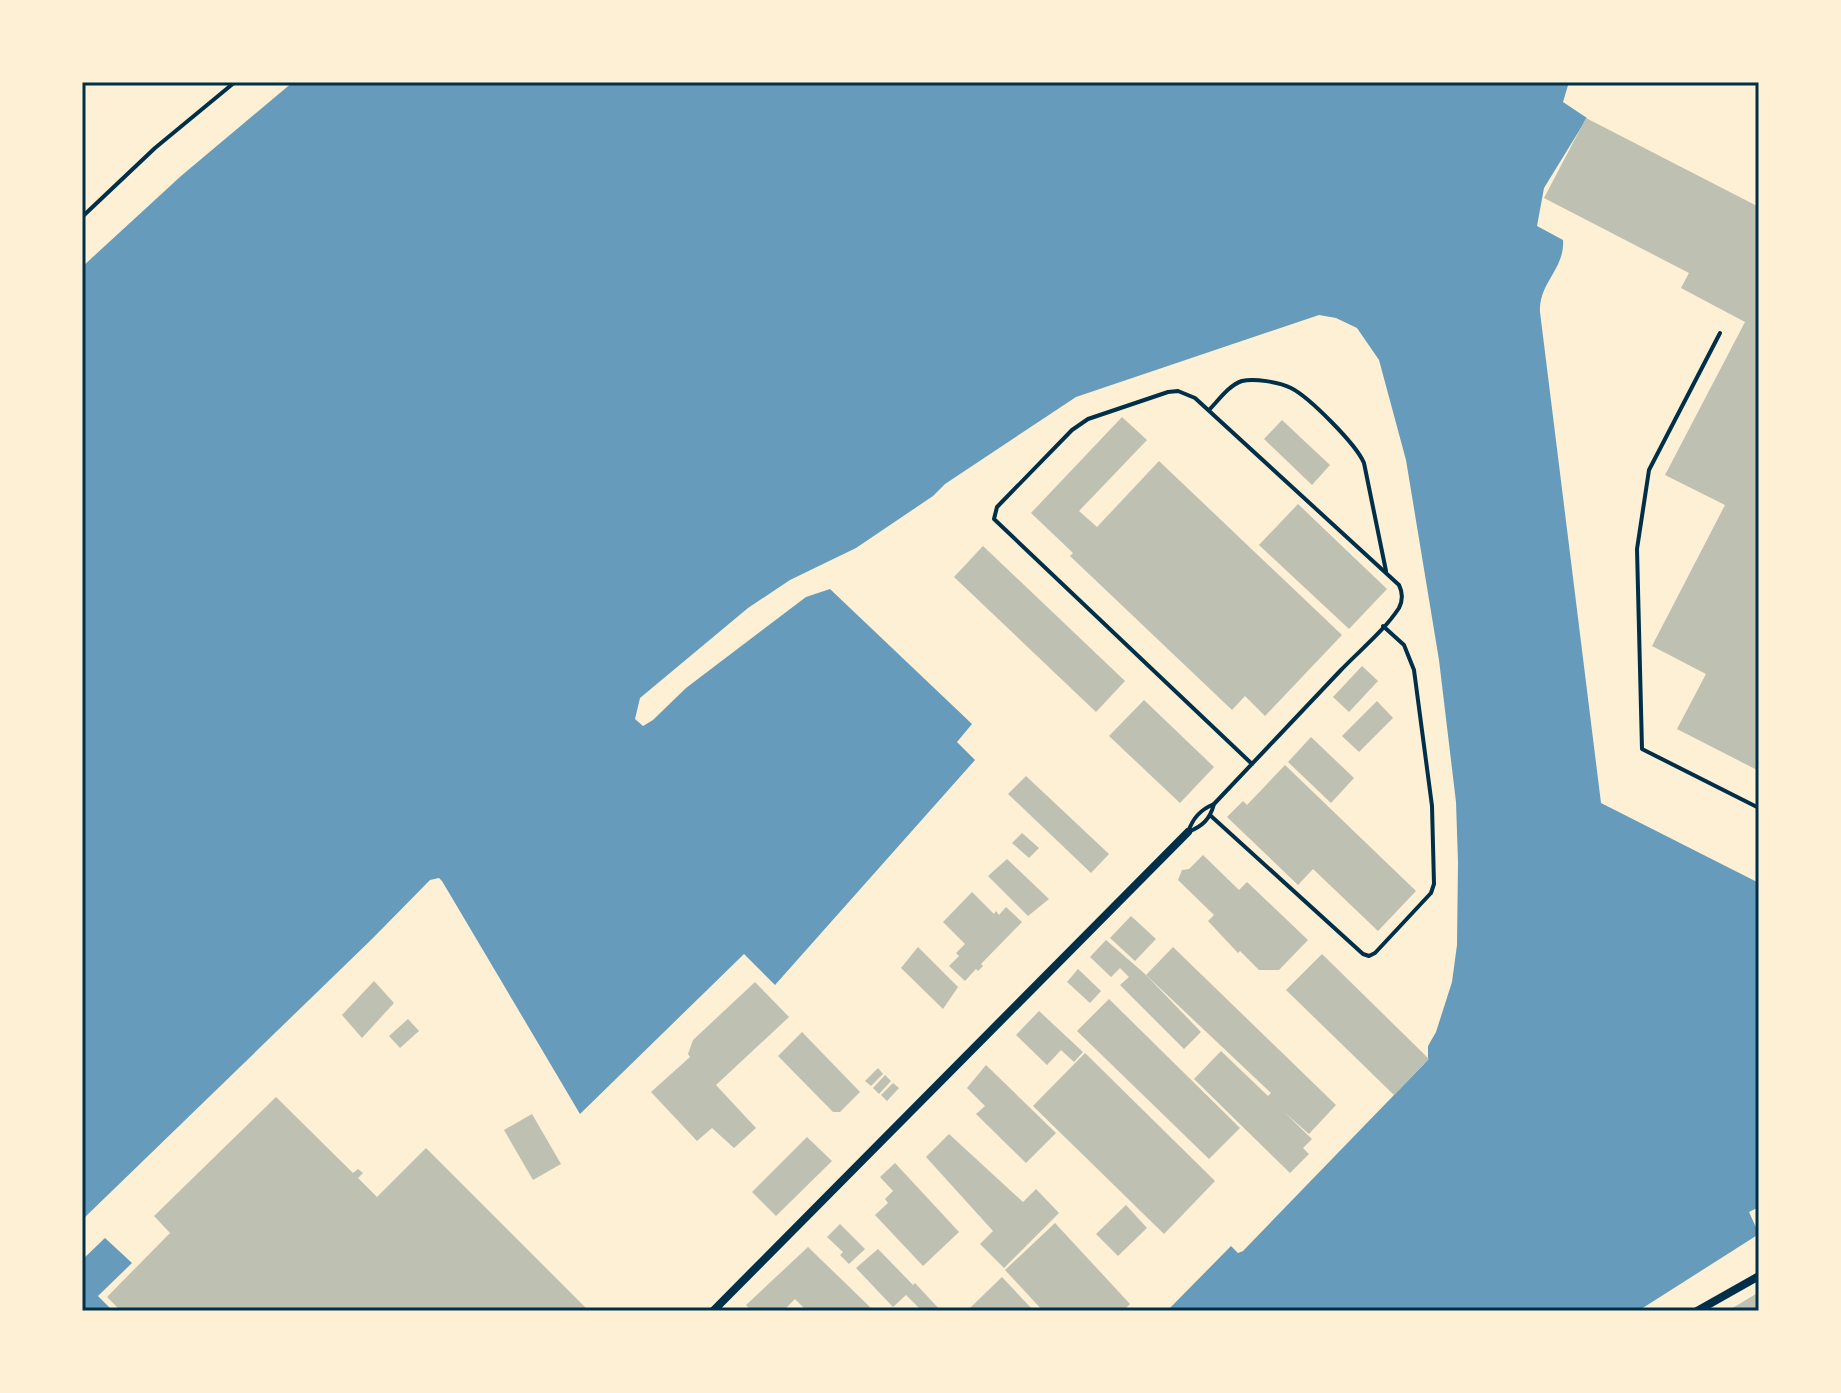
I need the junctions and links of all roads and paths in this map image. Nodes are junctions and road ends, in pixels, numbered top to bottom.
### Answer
1 (235, 82) edge
2 (82, 217) edge
3 (1720, 333) dead end
4 (1209, 410) junction
5 (1387, 574) junction
6 (1383, 626) junction
7 (1252, 764) junction
8 (1214, 804) junction
9 (1759, 808) edge
10 (1211, 816) junction
11 (1188, 832) junction
12 (1759, 1276) edge
13 (1700, 1310) edge
14 (713, 1311) edge

1 - 2 lane
3 - 9 lane
4 - 5 lane
4 - 5 lane
4 - 7 lane
5 - 6 lane
6 - 7 lane
6 - 10 lane
7 - 8 lane
8 - 10 lane
8 - 11 lane
10 - 11 lane
11 - 14 street
12 - 13 street

